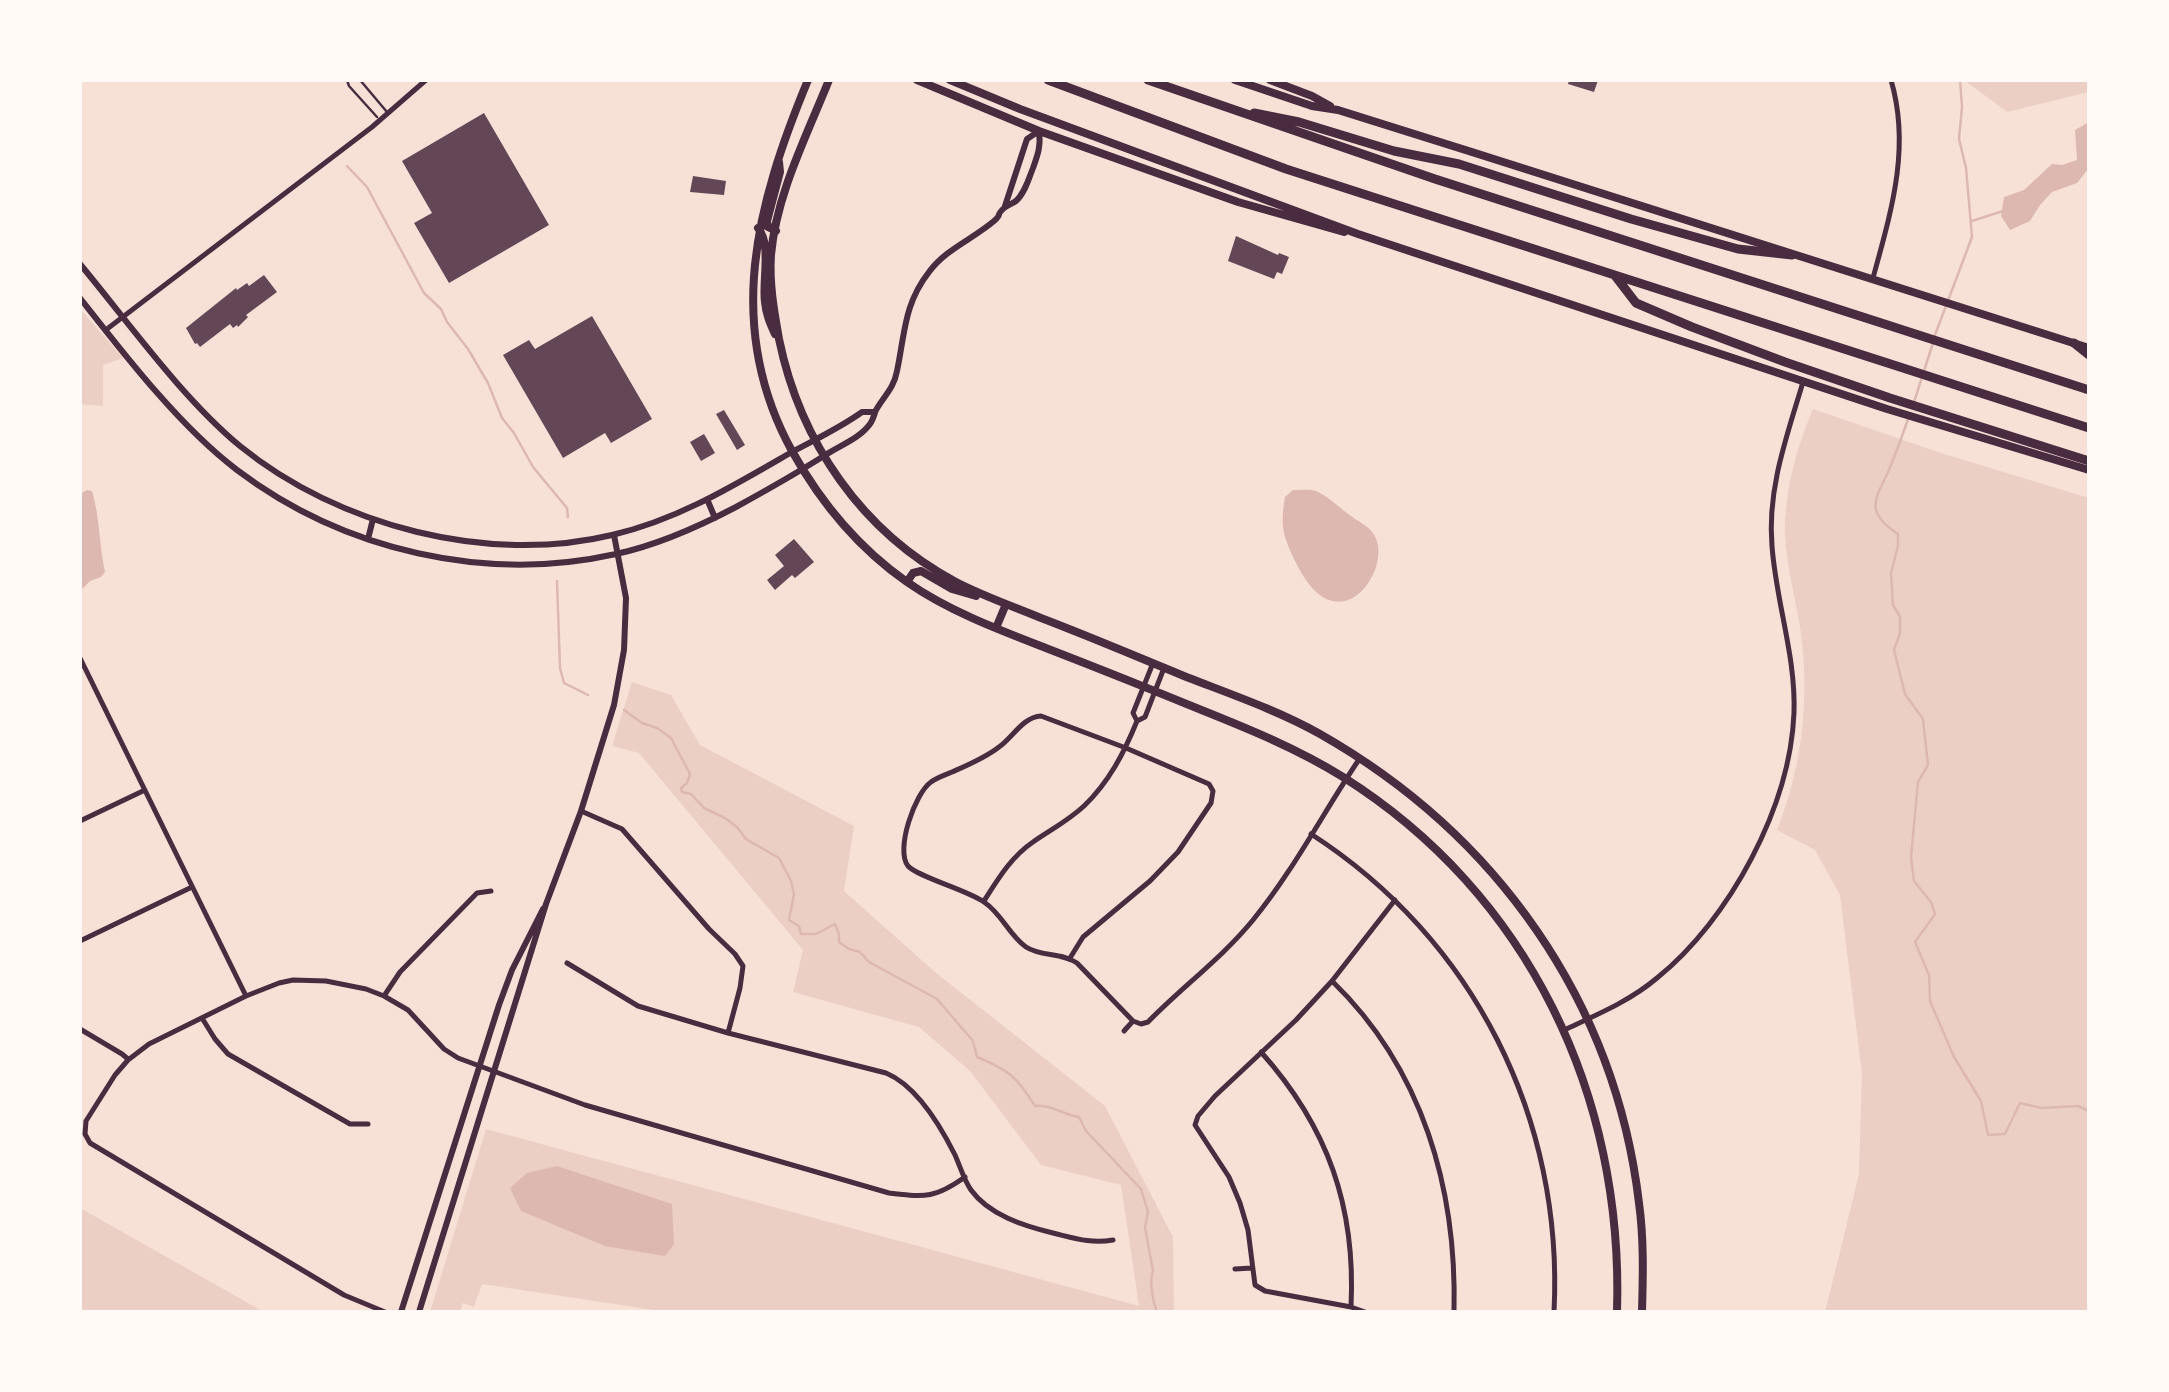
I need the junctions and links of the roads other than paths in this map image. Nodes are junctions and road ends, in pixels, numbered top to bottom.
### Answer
1 (347, 80) edge
2 (360, 80) edge
3 (426, 80) edge
4 (808, 80) edge
5 (917, 80) edge
6 (950, 80) edge
7 (1048, 80) edge
8 (1148, 80) edge
9 (1236, 80) edge
10 (1270, 80) edge
11 (1891, 80) edge
12 (830, 81) edge
13 (1219, 106) junction
14 (1338, 110) junction
15 (388, 113) junction
16 (380, 120) junction
17 (1039, 132) junction
18 (779, 154) junction
19 (1005, 206) junction
20 (758, 228) junction
21 (776, 231) junction
22 (1358, 234) junction
23 (1792, 255) junction
24 (80, 264) edge
25 (1615, 275) junction
26 (1872, 281) junction
27 (80, 298) edge
28 (123, 316) junction
29 (107, 329) junction
30 (2074, 344) joint
31 (781, 349) junction
32 (2089, 351) edge
33 (1803, 382) junction
34 (2089, 390) edge
35 (875, 412) junction
36 (2089, 428) edge
37 (814, 441) junction
38 (792, 452) junction
39 (824, 456) junction
40 (2089, 460) edge
41 (2089, 470) edge
42 (803, 471) junction
43 (708, 499) junction
44 (715, 518) junction
45 (374, 520) junction
46 (614, 535) junction
47 (368, 540) junction
48 (618, 554) junction
49 (907, 582) junction
50 (990, 598) junction
51 (1006, 604) junction
52 (996, 628) junction
53 (80, 658) edge
54 (1153, 663) junction
55 (1164, 668) junction
56 (1144, 686) junction
57 (1155, 691) junction
58 (1137, 721) junction
59 (1126, 748) junction
60 (1360, 758) junction
61 (1346, 779) junction
62 (145, 790) junction
63 (581, 811) junction
64 (80, 821) edge
65 (1311, 834) junction
66 (1470, 848) junction
67 (1451, 864) junction
68 (192, 887) junction
69 (490, 891) dead end
70 (1396, 900) junction
71 (984, 902) junction
72 (546, 904) junction
73 (80, 941) edge
74 (1070, 958) junction
75 (568, 963) dead end
76 (1332, 982) junction
77 (246, 996) junction
78 (384, 996) junction
79 (202, 1018) junction
80 (1587, 1019) junction
81 (1133, 1020) junction
82 (80, 1029) edge
83 (1564, 1030) junction
84 (1124, 1031) dead end
85 (728, 1033) junction
86 (1261, 1052) junction
87 (128, 1060) junction
88 (480, 1066) junction
89 (494, 1070) junction
90 (368, 1124) dead end
91 (965, 1177) junction
92 (1113, 1240) dead end
93 (1252, 1268) junction
94 (1235, 1269) dead end
95 (1352, 1307) junction
96 (385, 1312) edge
97 (401, 1312) edge
98 (418, 1312) edge
99 (1365, 1312) edge
100 (1454, 1312) edge
101 (1554, 1312) edge
102 (1617, 1312) edge
103 (1642, 1312) edge

1 - 16 lane
2 - 15 lane
3 - 15 street
4 - 18 main road
5 - 17 main road
6 - 22 main road
7 - 25 highway
8 - 13 highway
9 - 14 main road
10 - 14 main road
11 - 26 street
12 - 21 main road
13 - 23 highway
13 - 34 highway
14 - 23 main road
15 - 16 street
16 - 28 street
17 - 19 street
17 - 19 street
17 - 22 main road
18 - 20 main road
18 - 21 main road
19 - 35 street
20 - 31 main road
20 - 38 main road
21 - 31 main road
22 - 33 main road
23 - 26 main road
24 - 28 street
25 - 36 highway
25 - 40 highway
26 - 30 main road
27 - 29 street
28 - 29 street
28 - 45 street
29 - 47 street
30 - 32 highway
31 - 37 main road
33 - 41 main road
33 - 80 street
35 - 37 street
35 - 39 street
37 - 38 street
37 - 39 main road
38 - 42 main road
38 - 43 street
39 - 42 street
39 - 50 main road
42 - 44 street
42 - 49 main road
43 - 44 street
43 - 46 street
44 - 48 street
45 - 46 street
45 - 47 street
46 - 48 street
47 - 48 street
48 - 63 street
49 - 50 main road
49 - 52 main road
50 - 51 main road
51 - 52 main road
51 - 54 main road
52 - 56 main road
53 - 62 street
54 - 55 main road
54 - 56 street
55 - 57 street
55 - 60 main road
56 - 57 main road
56 - 58 street
57 - 58 street
57 - 61 main road
58 - 59 street
59 - 71 street
59 - 71 street
59 - 74 street
60 - 61 street
60 - 66 main road
61 - 65 street
61 - 67 main road
62 - 64 street
62 - 68 street
63 - 72 street
63 - 85 street
65 - 70 street
65 - 81 street
66 - 67 main road
66 - 80 main road
67 - 83 main road
68 - 73 street
68 - 77 street
69 - 78 street
70 - 76 street
70 - 101 street
71 - 74 street
72 - 88 street
72 - 89 street
74 - 81 street
75 - 85 street
76 - 86 street
76 - 100 street
77 - 78 street
77 - 79 street
78 - 88 street
79 - 87 street
79 - 90 street
80 - 83 street
80 - 103 main road
81 - 84 street
82 - 87 street
83 - 102 main road
85 - 91 street
86 - 93 street
86 - 95 street
87 - 96 street
88 - 89 street
88 - 97 street
89 - 91 street
89 - 98 street
91 - 92 street
93 - 94 street
93 - 95 street
95 - 99 street

